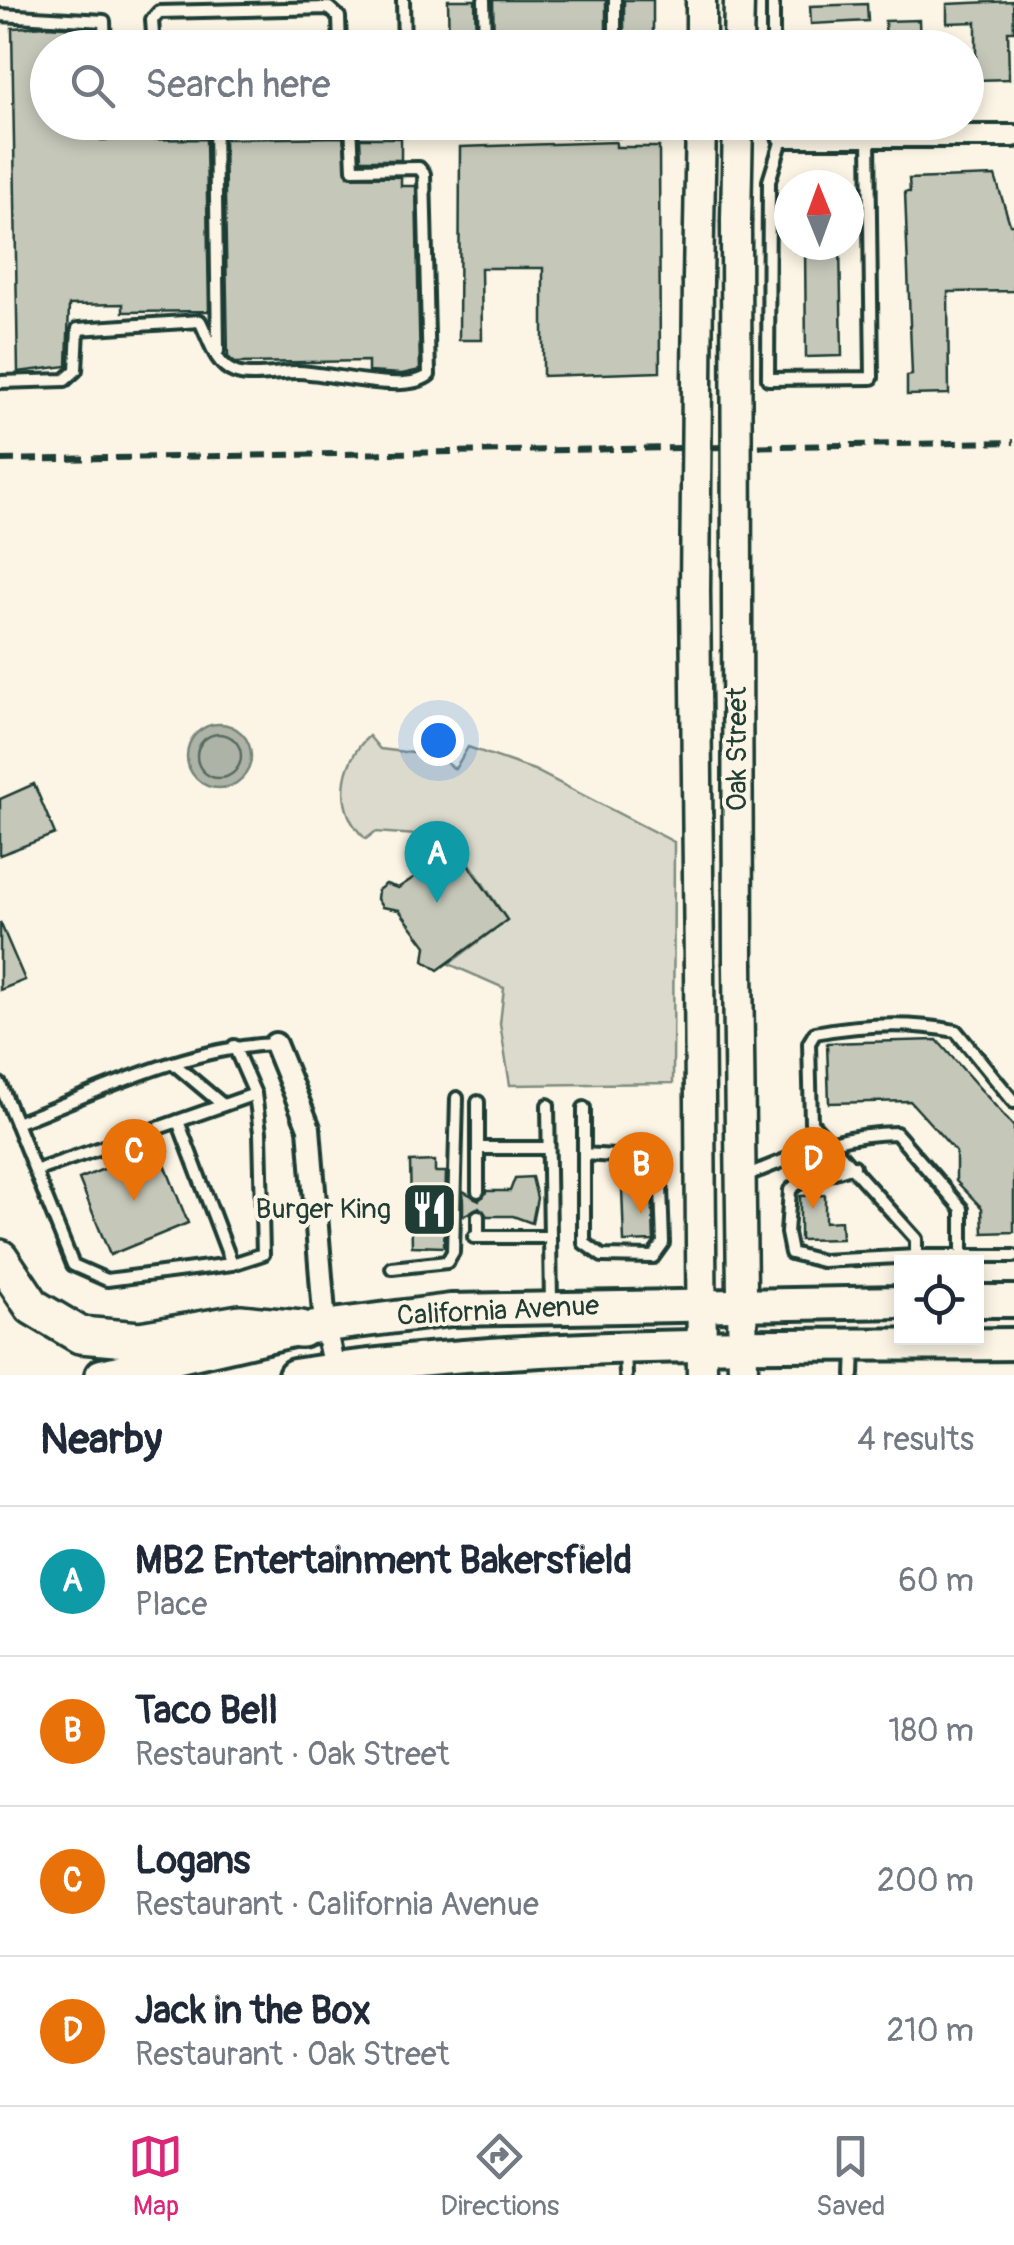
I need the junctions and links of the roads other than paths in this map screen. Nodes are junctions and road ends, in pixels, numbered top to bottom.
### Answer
1 (403, 0) edge
2 (484, 0) edge
3 (615, 0) edge
4 (701, 0) edge
5 (738, 0) edge
6 (773, 0) edge
7 (0, 15) edge
8 (104, 30) edge
9 (153, 30) edge
10 (340, 30) edge
11 (404, 30) edge
12 (485, 30) edge
13 (616, 30) edge
14 (701, 30) edge
15 (738, 30) edge
16 (773, 30) edge
17 (984, 136) edge
18 (1014, 136) edge
19 (215, 140) edge
20 (352, 140) edge
21 (700, 140) edge
22 (738, 140) edge
23 (778, 140) edge
24 (870, 140) edge
25 (218, 360) junction
26 (0, 382) edge
27 (275, 1044) joint
28 (234, 1046) junction
29 (173, 1063) junction
30 (0, 1084) edge
31 (255, 1094) junction
32 (457, 1098) dead end
33 (478, 1102) dead end
34 (1014, 1102) edge
35 (223, 1105) junction
36 (548, 1106) dead end
37 (584, 1108) dead end
38 (178, 1121) junction
39 (16, 1123) junction
40 (829, 1140) junction
41 (478, 1148) junction
42 (548, 1148) junction
43 (584, 1154) junction
44 (854, 1166) junction
45 (34, 1171) junction
46 (743, 1176) junction
47 (478, 1191) dead end
48 (478, 1216) dead end
49 (550, 1237) junction
50 (916, 1255) edge
51 (962, 1255) edge
52 (1014, 1256) edge
53 (894, 1257) edge
54 (984, 1257) edge
55 (0, 1258) edge
56 (232, 1264) junction
57 (392, 1268) dead end
58 (984, 1301) edge
59 (1014, 1301) edge
60 (894, 1302) edge
61 (701, 1303) junction
62 (743, 1303) junction
63 (551, 1305) junction
64 (313, 1328) junction
65 (1014, 1344) edge
66 (854, 1360) edge
67 (702, 1361) edge
68 (743, 1361) edge
69 (626, 1362) edge
70 (334, 1372) edge
71 (101, 1375) edge
72 (294, 1375) edge

1 - 11 lane
2 - 12 lane
3 - 13 lane
4 - 14 main road
5 - 15 main road
6 - 16 lane
7 - 8 lane
9 - 10 lane
17 - 18 street
19 - 25 lane
20 - 25 lane
21 - 61 main road, Oak Street, bridge
22 - 46 main road, Oak Street, bridge
23 - 24 lane
25 - 26 lane
27 - 28 lane
27 - 64 street
28 - 29 lane
28 - 31 lane
29 - 35 lane
29 - 39 lane
30 - 39 lane
31 - 35 lane
31 - 56 lane
32 - 57 lane
33 - 41 lane
34 - 40 lane
35 - 38 lane
36 - 42 lane
37 - 43 lane
38 - 45 lane
38 - 56 lane
39 - 45 lane
40 - 44 lane
40 - 46 lane
40 - 51 lane
41 - 42 lane
41 - 47 lane
42 - 49 lane
43 - 43 lane
44 - 50 lane
44 - 53 lane
45 - 56 lane
46 - 62 main road, Oak Street
48 - 49 lane
49 - 63 lane
52 - 54 lane
55 - 64 highway
58 - 59 main road
60 - 62 main road, California Avenue
61 - 62 main road, California Avenue
61 - 63 main road, California Avenue
61 - 67 main road, Oak Street
62 - 68 main road, Oak Street
63 - 64 main road, California Avenue
64 - 70 street
64 - 71 main road, California Avenue
65 - 66 main road, California Avenue
66 - 68 main road, California Avenue
67 - 68 main road, California Avenue
67 - 69 main road, California Avenue
69 - 70 main road, California Avenue
70 - 72 main road, California Avenue

